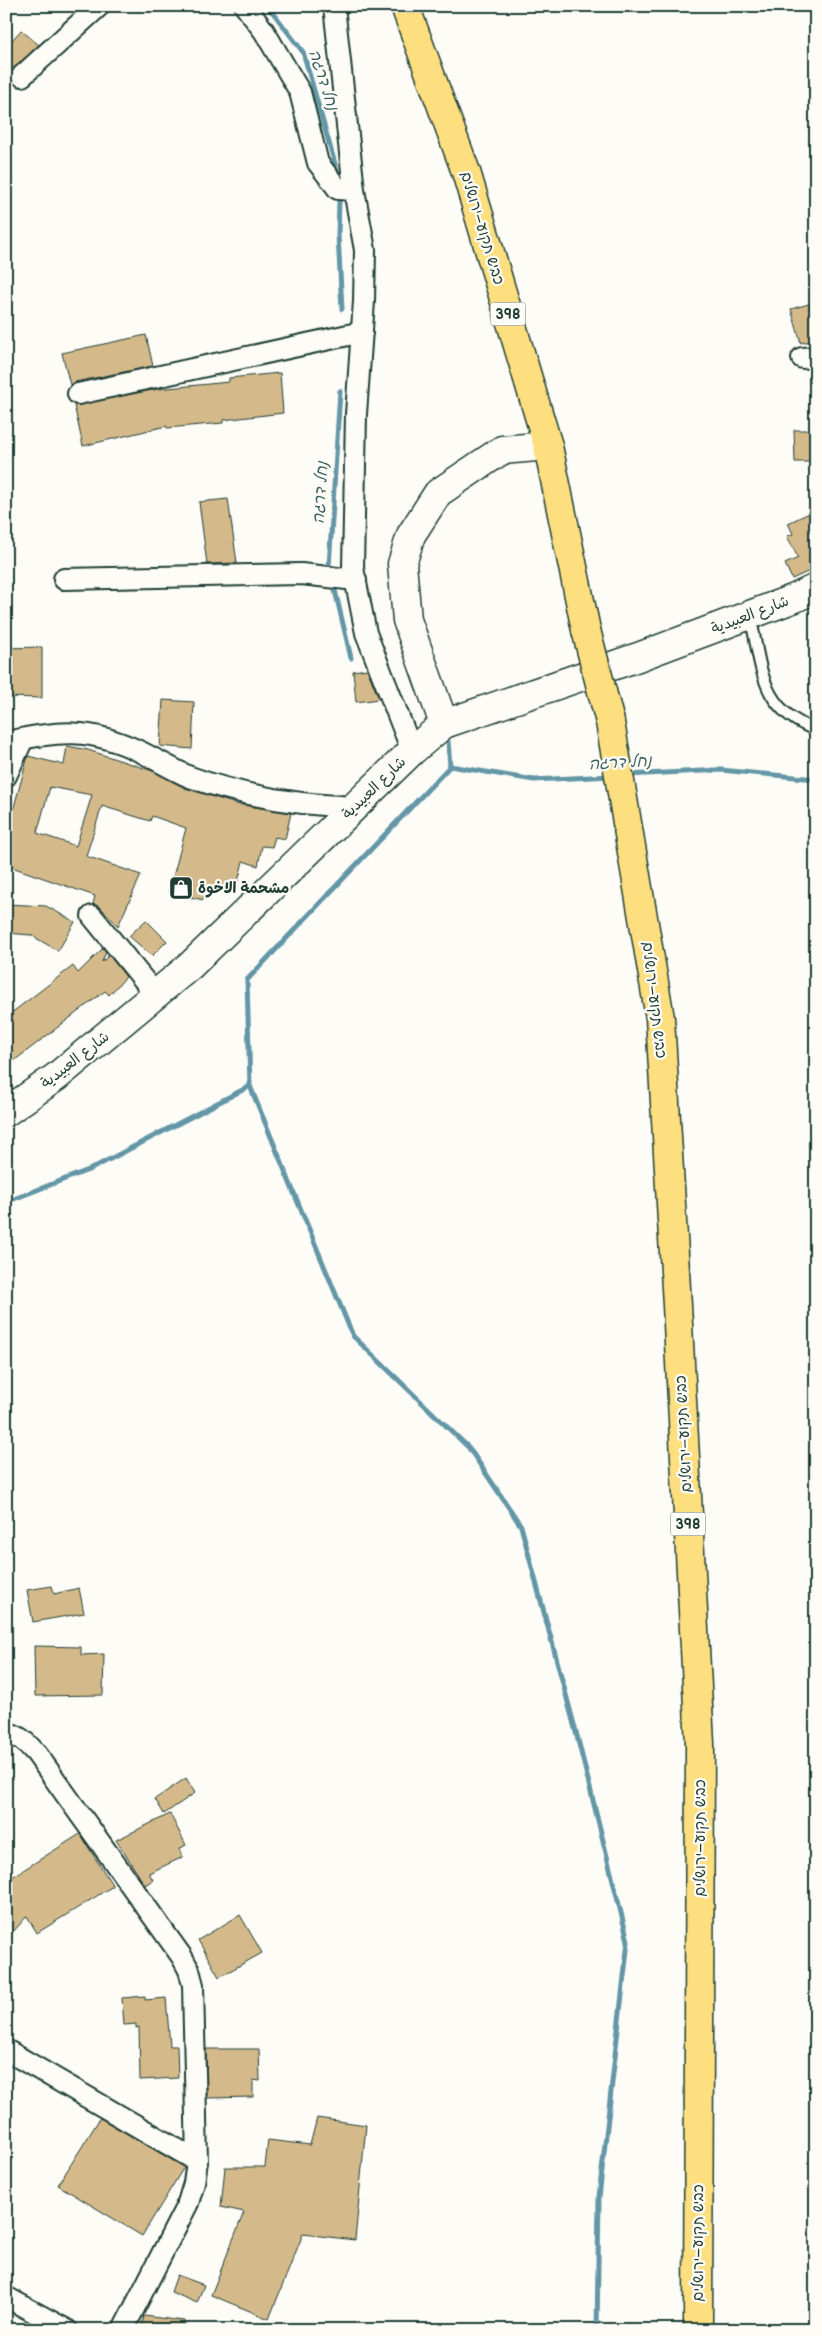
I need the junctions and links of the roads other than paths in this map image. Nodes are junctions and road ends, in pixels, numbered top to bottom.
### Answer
1 (99, 6) edge
2 (244, 6) edge
3 (334, 6) edge
4 (405, 6) edge
5 (22, 76) dead end
6 (354, 190) junction
7 (362, 332) junction
8 (78, 394) dead end
9 (548, 446) junction
10 (64, 579) dead end
11 (356, 580) junction
12 (816, 588) edge
13 (750, 615) junction
14 (444, 724) junction
15 (816, 730) edge
16 (15, 740) edge
17 (412, 751) junction
18 (6, 776) edge
19 (355, 807) junction
20 (92, 916) dead end
21 (156, 995) junction
22 (6, 1112) edge
23 (6, 1733) edge
24 (6, 2050) edge
25 (197, 2161) junction
26 (6, 2297) edge
27 (67, 2330) edge
28 (123, 2330) edge
29 (698, 2330) edge

1 - 5 street
2 - 6 street
3 - 6 street
4 - 9 main road, כביש תקוע–ירושלים / 398
6 - 7 street
7 - 8 street
7 - 11 street
9 - 14 main road
9 - 29 main road, כביש תקוע–ירושלים / 398, bridge
10 - 11 street
11 - 17 street
12 - 13 main road, شارع العبيدية
13 - 14 main road, شارع العبيدية
13 - 15 lane
14 - 17 main road, شارع العبيدية
16 - 18 street
16 - 19 street
17 - 19 main road, شارع العبيدية
19 - 21 main road, شارع العبيدية
20 - 21 street
21 - 22 main road, شارع العبيدية
23 - 25 street
24 - 25 street
25 - 28 street
26 - 27 street

